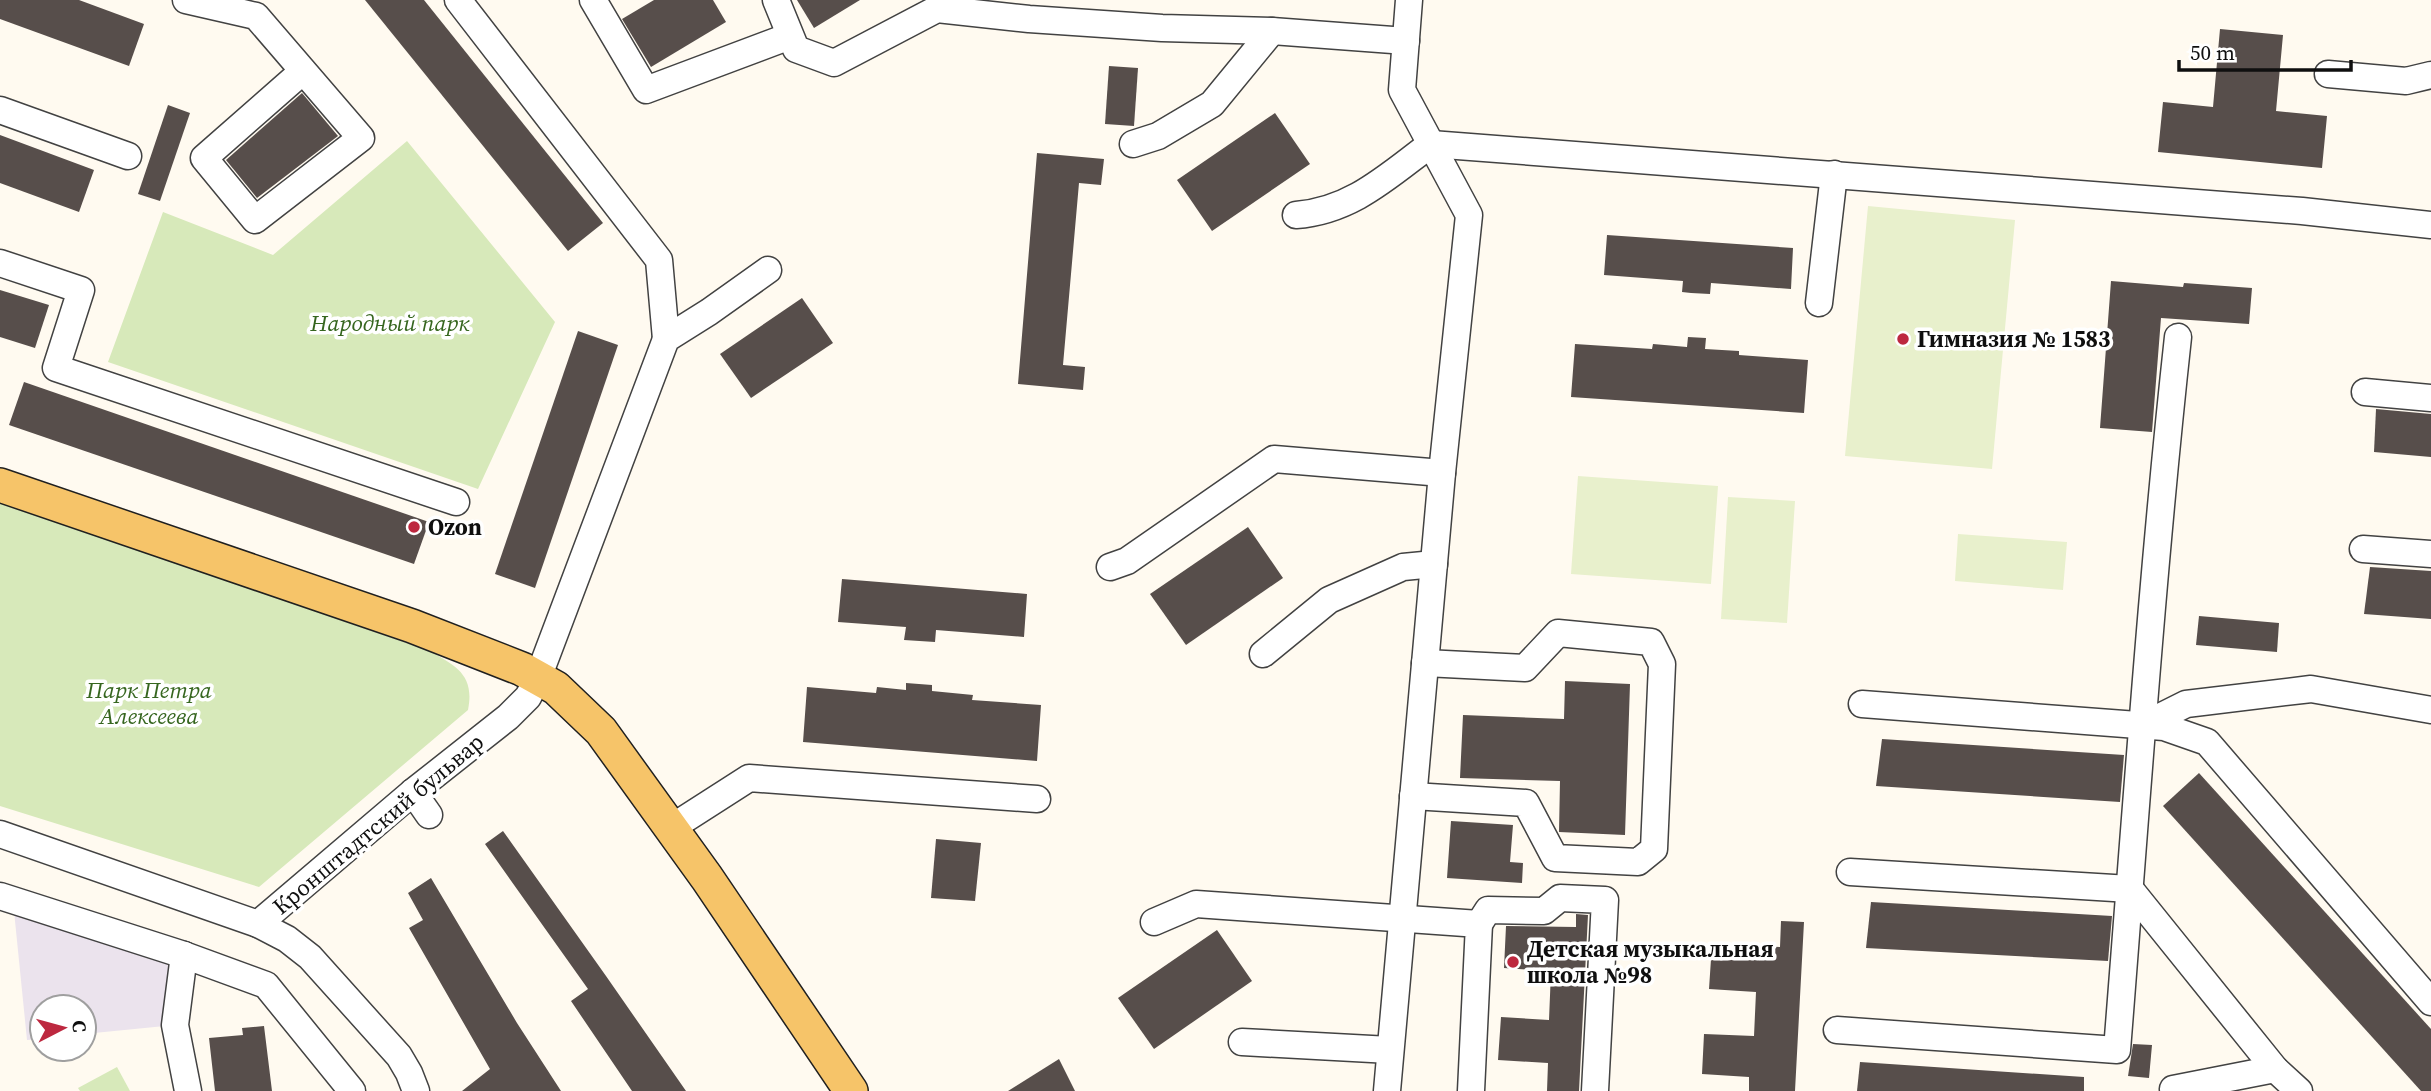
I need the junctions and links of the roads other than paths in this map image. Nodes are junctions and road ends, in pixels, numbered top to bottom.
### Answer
1 (186, 0) edge
2 (458, 0) edge
3 (593, 0) edge
4 (776, 0) edge
5 (1409, 0) edge
6 (1272, 31) junction
7 (790, 36) junction
8 (1406, 41) junction
9 (303, 71) junction
10 (2328, 74) dead end
11 (2431, 75) edge
12 (0, 110) edge
13 (1133, 144) dead end
14 (1431, 144) junction
15 (128, 156) dead end
16 (1834, 174) junction
17 (1297, 215) dead end
18 (2431, 225) edge
19 (0, 263) edge
20 (768, 270) dead end
21 (1819, 303) dead end
22 (2178, 337) dead end
23 (666, 339) junction
24 (2365, 392) dead end
25 (2431, 398) edge
26 (1442, 473) junction
27 (0, 485) edge
28 (456, 502) dead end
29 (2363, 549) dead end
30 (2431, 554) edge
31 (1434, 564) junction
32 (1110, 567) dead end
33 (1263, 654) dead end
34 (1425, 663) junction
35 (538, 678) junction
36 (1862, 704) dead end
37 (2431, 710) edge
38 (2144, 725) junction
39 (413, 792) junction
40 (1413, 796) junction
41 (1037, 799) dead end
42 (429, 815) dead end
43 (671, 828) junction
44 (0, 834) edge
45 (1850, 872) dead end
46 (2130, 889) junction
47 (0, 896) edge
48 (1403, 919) junction
49 (1154, 922) dead end
50 (258, 924) junction
51 (1479, 924) junction
52 (184, 955) junction
53 (2431, 1002) edge
54 (1837, 1030) dead end
55 (1242, 1042) dead end
56 (1390, 1050) junction
57 (2275, 1069) junction
58 (2173, 1089) edge
59 (188, 1091) edge
60 (352, 1091) edge
61 (416, 1091) edge
62 (851, 1091) edge
63 (1387, 1091) edge
64 (1471, 1091) edge
65 (1595, 1091) edge
66 (2299, 1091) edge

1 - 9 street
2 - 23 street
3 - 7 street
4 - 7 street
5 - 8 street
6 - 7 street
6 - 8 street
6 - 13 street
8 - 14 street
9 - 9 street
10 - 11 street
12 - 15 street
14 - 16 street
14 - 17 street
14 - 26 street
16 - 18 street
16 - 21 street
19 - 28 street
20 - 23 street
22 - 38 street
23 - 35 street, Кронштадтский бульвар
24 - 25 street
26 - 31 street
26 - 32 street
27 - 35 main road
29 - 30 street
31 - 33 street
31 - 34 street
34 - 40 street
34 - 40 street
35 - 39 street, Кронштадтский бульвар
35 - 43 main road
36 - 38 street
37 - 38 street
38 - 46 street
38 - 53 street
39 - 42 street
39 - 50 street, Кронштадтский бульвар
40 - 48 street
41 - 43 street
43 - 62 main road
44 - 50 street, Кронштадтский бульвар
45 - 46 street
46 - 54 street
46 - 57 street
47 - 52 street
48 - 49 street
48 - 51 street
48 - 56 street
50 - 61 street
51 - 64 street
51 - 65 street
52 - 59 street
52 - 60 street
55 - 56 street
56 - 63 street
57 - 58 street
57 - 66 street

